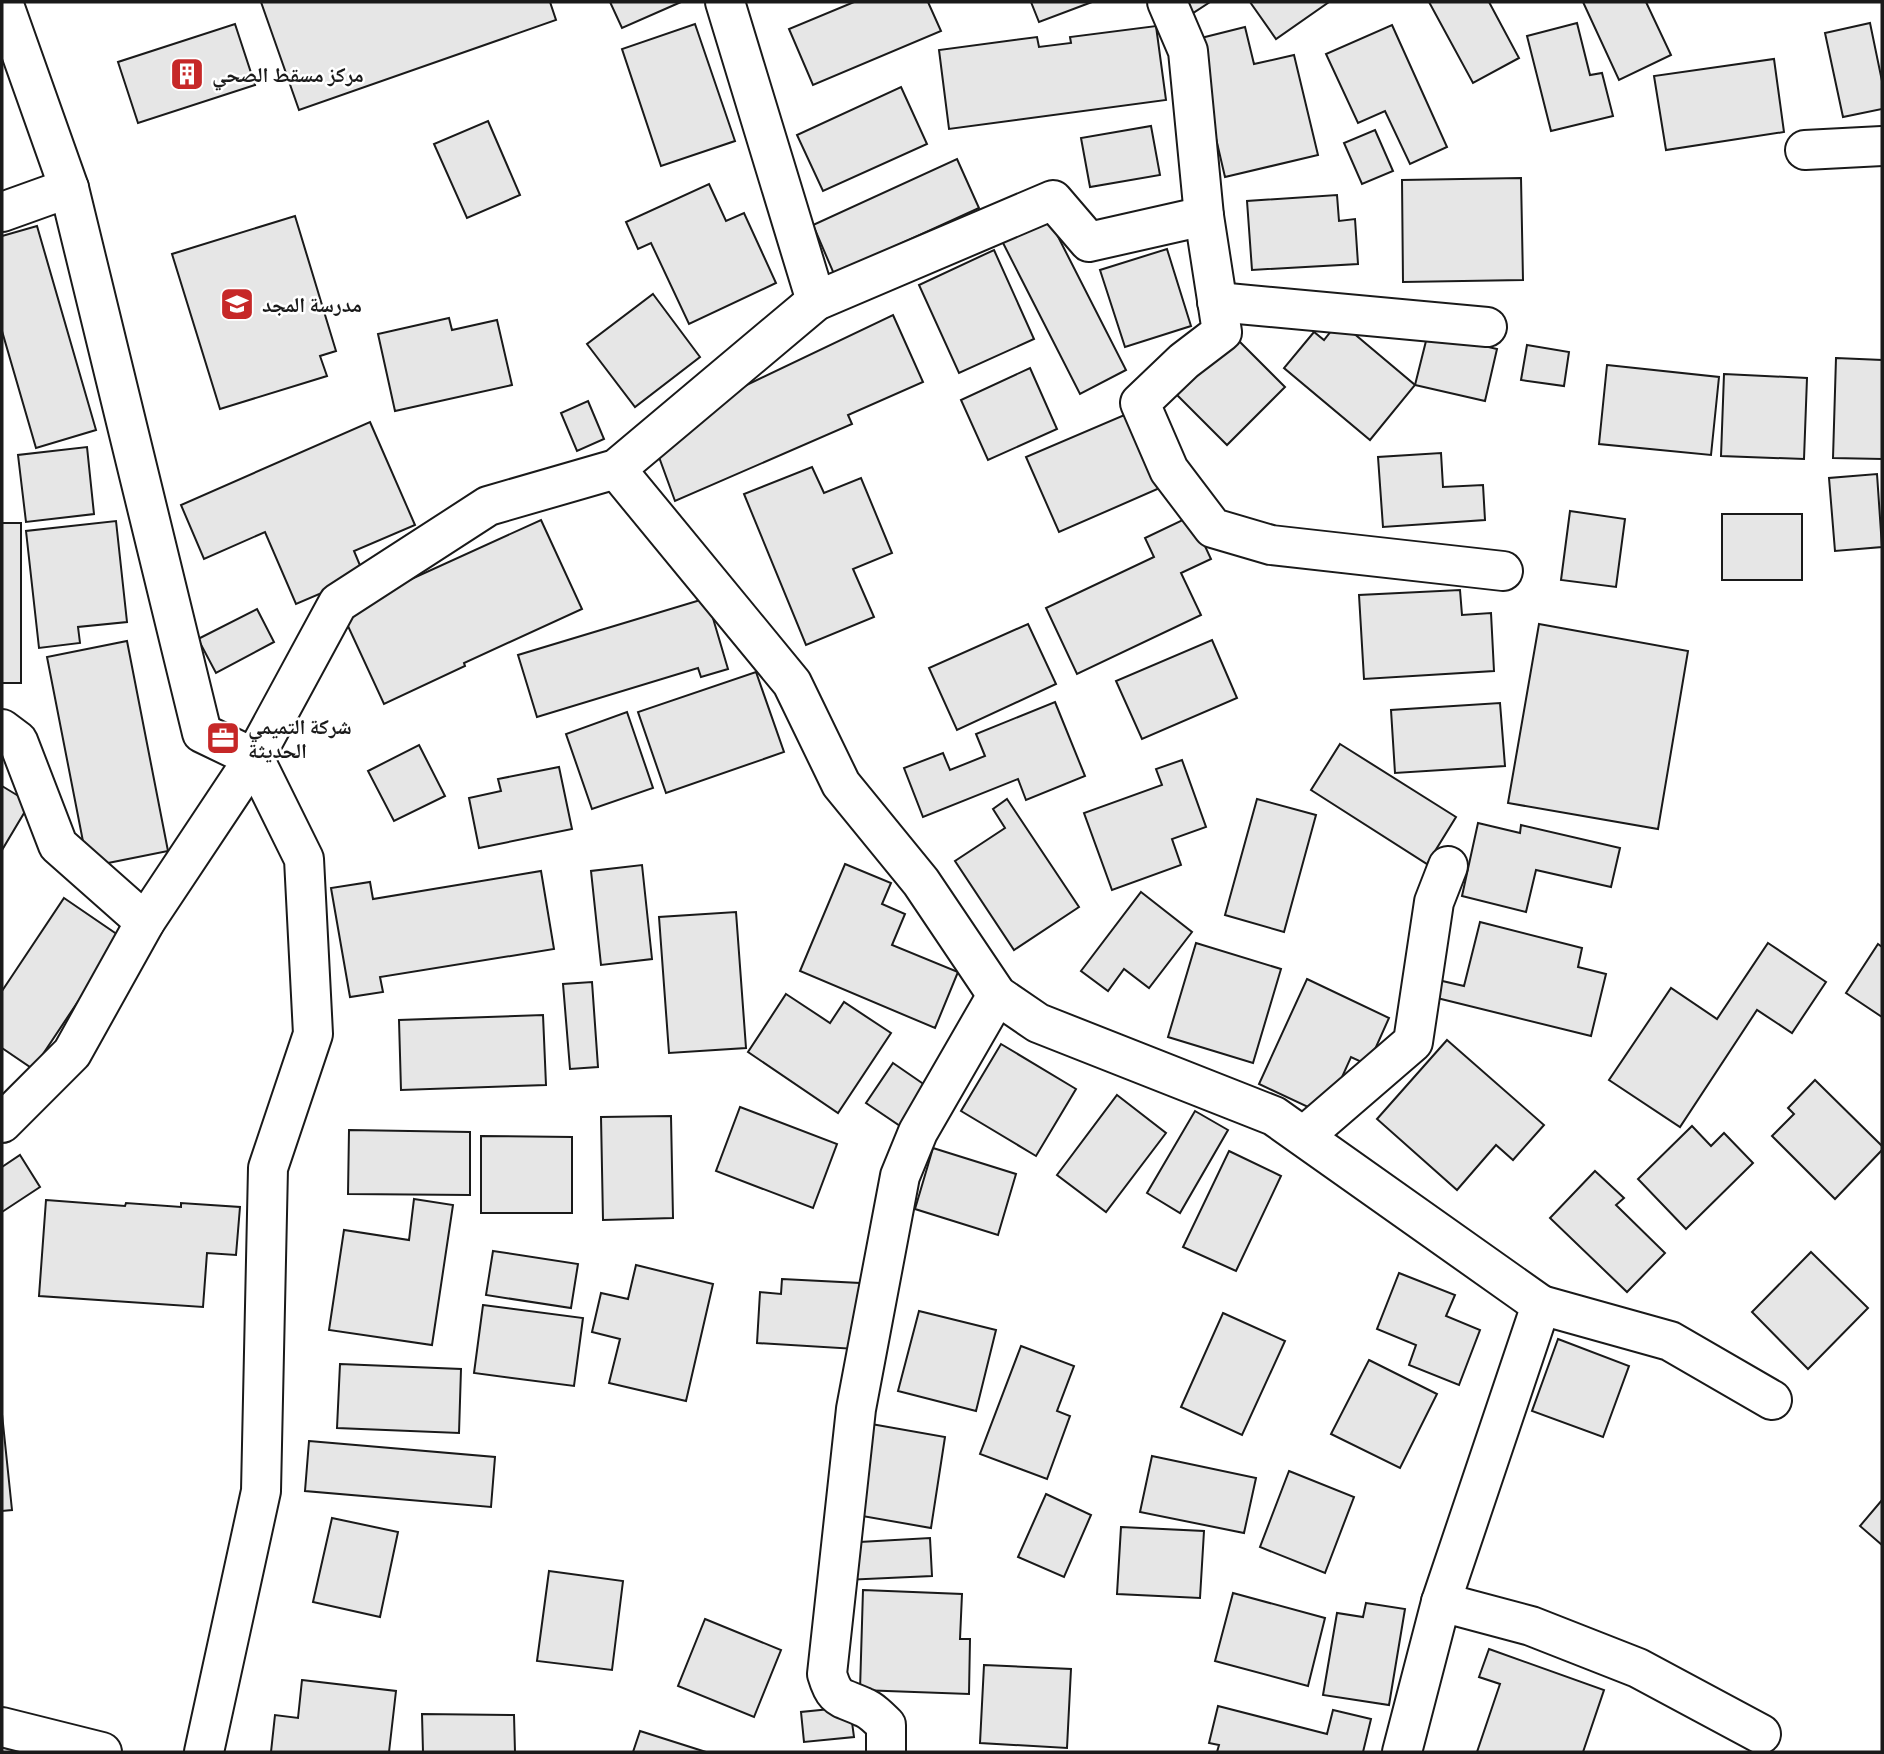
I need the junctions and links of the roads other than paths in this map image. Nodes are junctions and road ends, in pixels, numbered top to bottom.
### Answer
1 (3, 2) edge
2 (725, 2) edge
3 (1167, 2) edge
4 (1882, 146) edge
5 (1805, 150) dead end
6 (69, 188) junction
7 (2, 212) edge
8 (1204, 216) junction
9 (816, 301) junction
10 (1217, 302) junction
11 (1487, 327) dead end
12 (616, 469) junction
13 (1503, 571) dead end
14 (2, 729) edge
15 (254, 758) junction
16 (1448, 866) dead end
17 (145, 922) junction
18 (997, 995) junction
19 (2, 1123) edge
20 (1304, 1136) junction
21 (1541, 1305) junction
22 (1772, 1400) dead end
23 (1441, 1602) junction
24 (2, 1727) edge
25 (1761, 1734) dead end
26 (102, 1752) edge
27 (204, 1752) edge
28 (886, 1752) edge
29 (1402, 1752) edge

1 - 6 street
2 - 9 street
3 - 8 street
4 - 5 street
6 - 7 street
6 - 15 street
8 - 9 street
8 - 10 street
9 - 12 street
10 - 11 street
10 - 13 street
12 - 15 street
12 - 18 street
14 - 17 street
15 - 17 street
15 - 27 street
16 - 20 street
17 - 19 street
18 - 20 street
18 - 28 street
20 - 21 street
21 - 22 street
21 - 23 street
23 - 25 street
23 - 29 street
24 - 26 street

